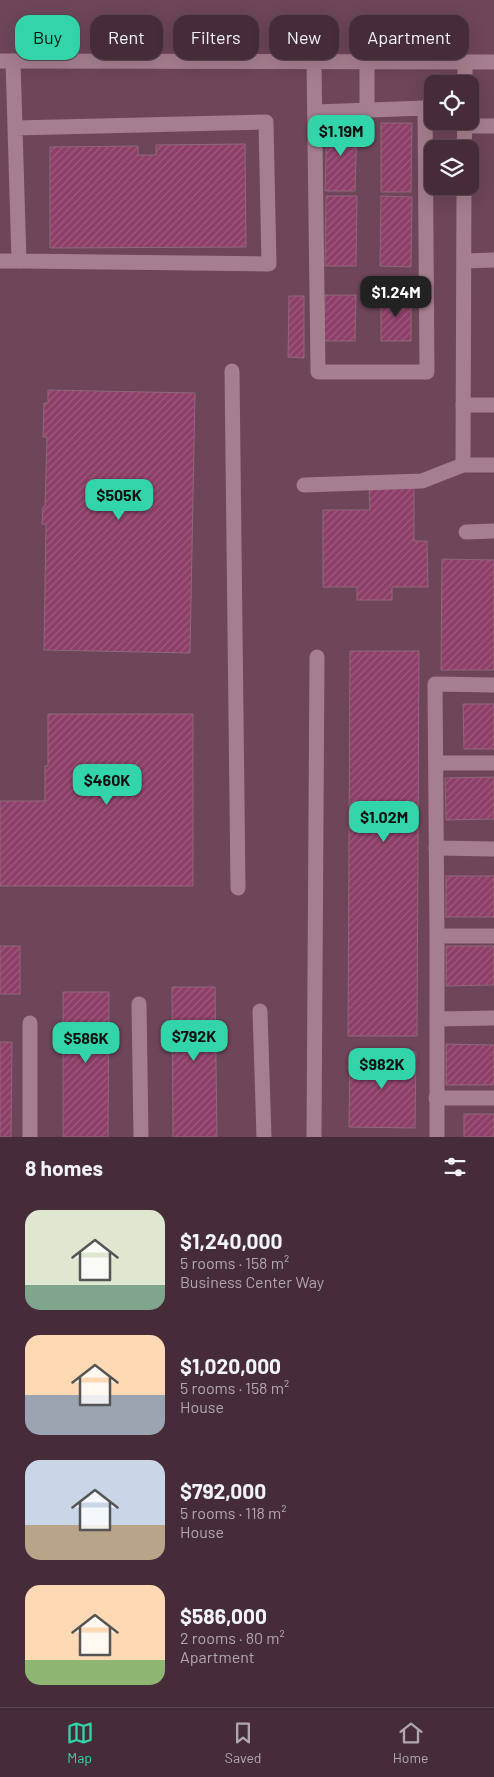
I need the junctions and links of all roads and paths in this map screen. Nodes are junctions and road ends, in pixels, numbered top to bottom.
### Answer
1 (7, 61) edge
2 (314, 62) junction
3 (367, 62) junction
4 (465, 62) junction
5 (494, 62) edge
6 (465, 75) edge
7 (367, 110) junction
8 (315, 112) junction
9 (10, 119) edge
10 (479, 125) edge
11 (494, 126) edge
12 (464, 195) edge
13 (494, 260) edge
14 (0, 261) edge
15 (20, 261) junction
16 (464, 261) junction
17 (232, 371) dead end
18 (463, 405) junction
19 (494, 405) edge
20 (463, 465) junction
21 (494, 465) edge
22 (304, 486) dead end
23 (494, 531) edge
24 (466, 532) dead end
25 (317, 657) dead end
26 (494, 685) edge
27 (436, 763) junction
28 (494, 763) edge
29 (436, 848) junction
30 (494, 849) edge
31 (238, 888) dead end
32 (437, 936) junction
33 (494, 936) edge
34 (139, 1004) dead end
35 (260, 1011) dead end
36 (494, 1018) edge
37 (437, 1019) junction
38 (30, 1023) dead end
39 (436, 1098) junction
40 (494, 1098) edge
41 (30, 1137) edge
42 (142, 1137) edge
43 (264, 1137) edge
44 (314, 1137) edge
45 (437, 1137) edge

1 - 2 street
1 - 9 street
2 - 3 street
2 - 8 street
3 - 4 street
3 - 7 street
4 - 5 street
4 - 6 street
7 - 8 street
7 - 8 street
9 - 15 street
9 - 15 street
10 - 11 street
12 - 16 street
13 - 16 street
14 - 15 street
16 - 18 street
17 - 31 street
18 - 19 street
18 - 20 street
20 - 21 street
20 - 22 street
23 - 24 street
25 - 44 street
26 - 27 street
27 - 28 street
27 - 29 street
29 - 30 street
29 - 32 street
32 - 33 street
32 - 37 street
34 - 42 street
35 - 43 street
36 - 37 street
37 - 39 street
38 - 41 street
39 - 40 street
39 - 45 street

